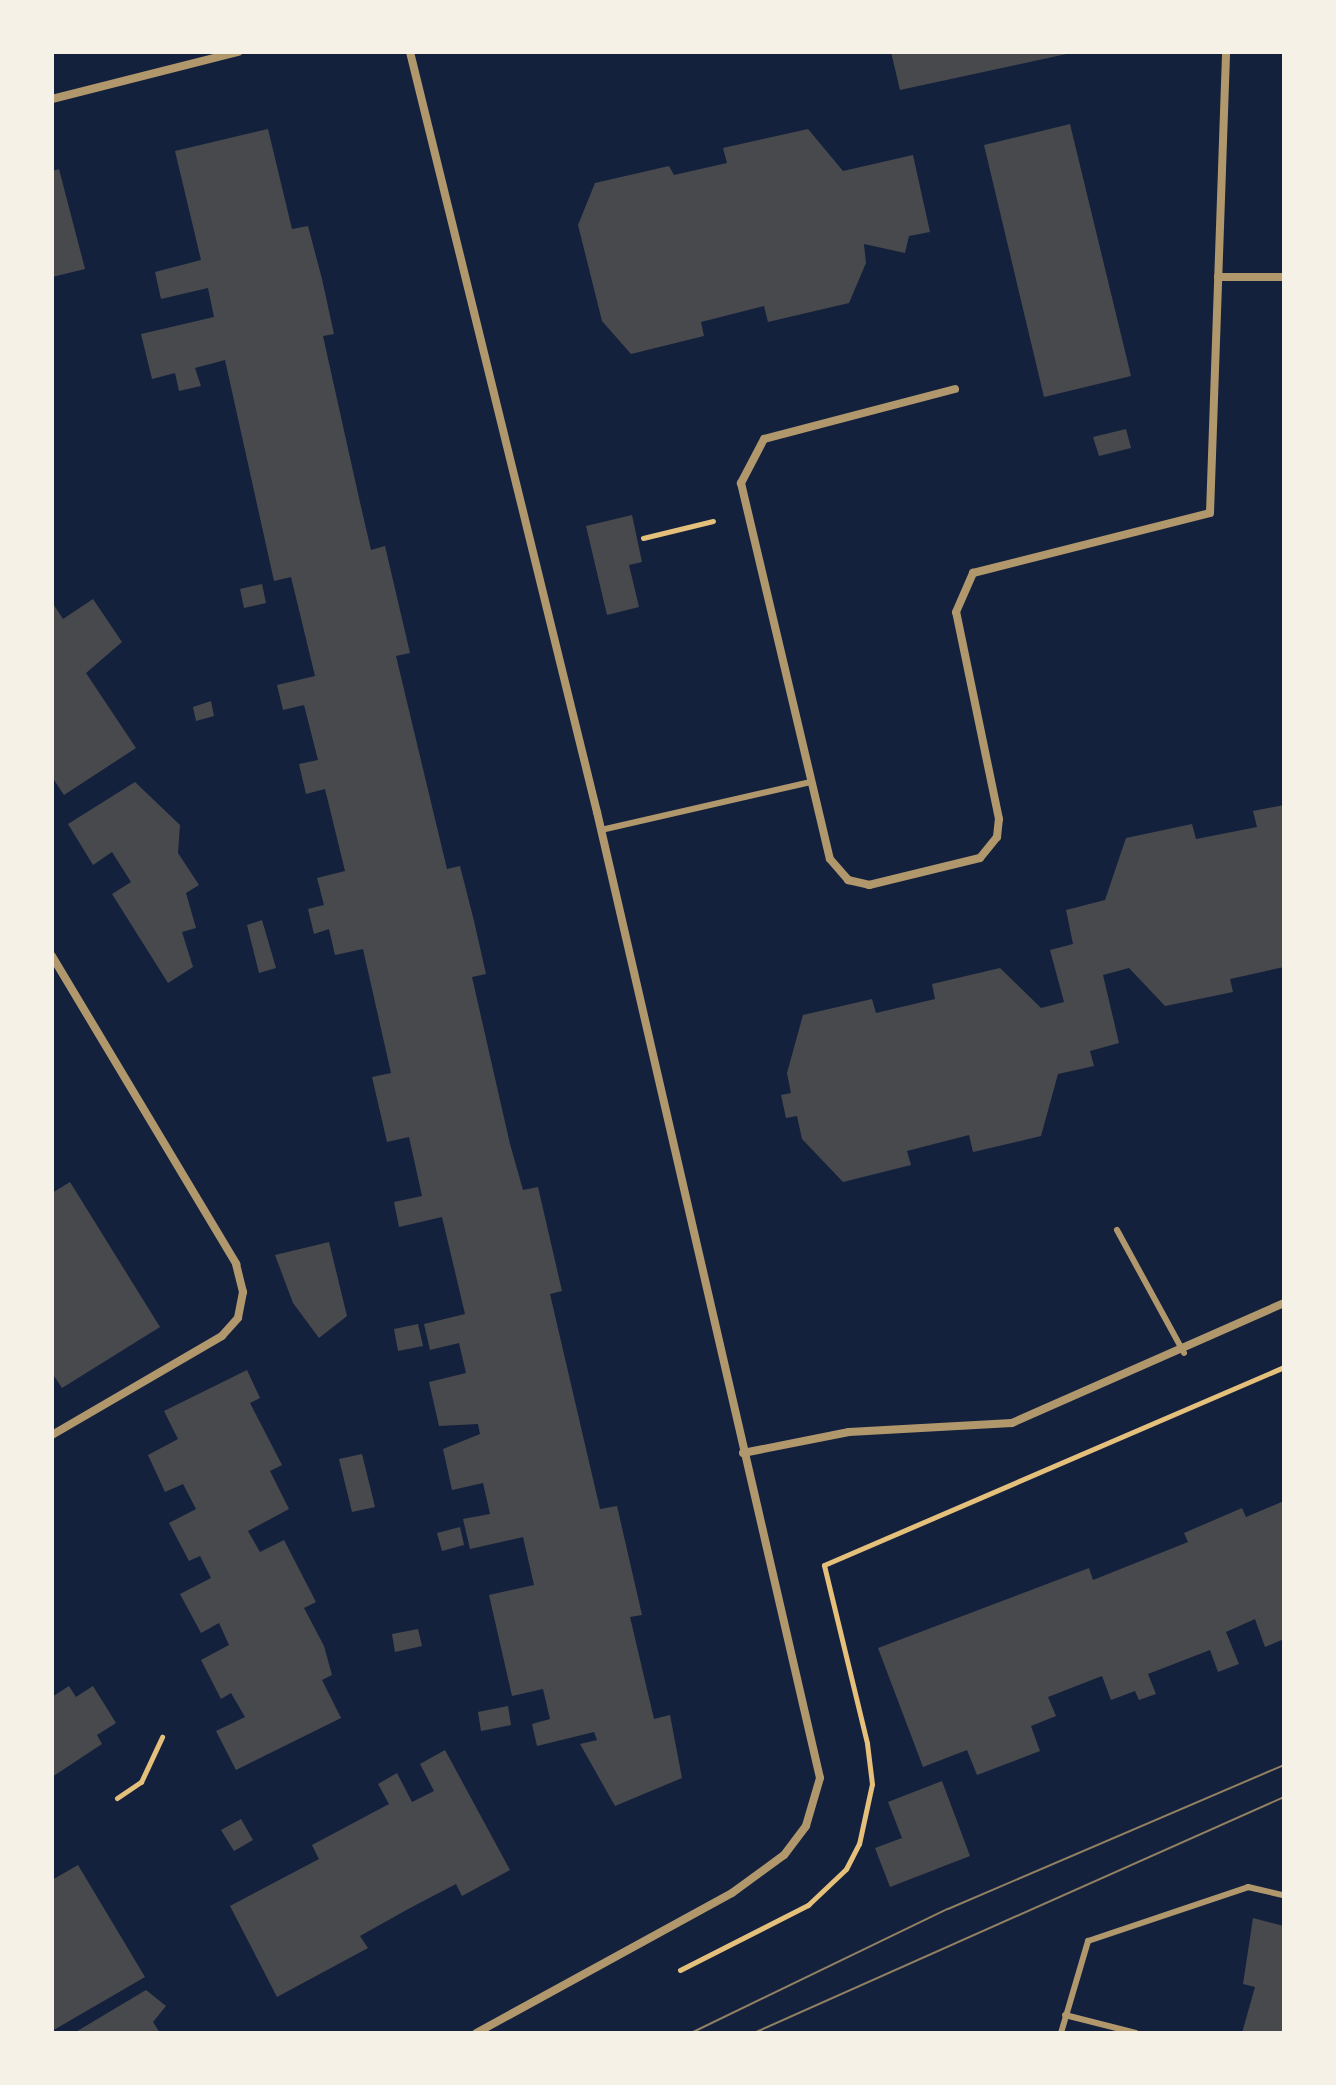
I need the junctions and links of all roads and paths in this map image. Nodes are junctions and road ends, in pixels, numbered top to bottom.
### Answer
1 (238, 52) edge
2 (410, 52) edge
3 (1226, 52) edge
4 (52, 99) edge
5 (1218, 277) junction
6 (1284, 277) edge
7 (955, 389) dead end
8 (748, 513) junction
9 (643, 538) dead end
10 (810, 782) junction
11 (601, 830) junction
12 (52, 956) edge
13 (1117, 1230) dead end
14 (1284, 1303) edge
15 (1184, 1353) junction
16 (1284, 1367) edge
17 (52, 1435) edge
18 (743, 1453) junction
19 (162, 1737) dead end
20 (117, 1798) dead end
21 (1284, 1895) edge
22 (667, 1976) dead end
23 (1065, 2015) junction
24 (476, 2033) edge
25 (885, 2033) edge
26 (917, 2033) edge
27 (1061, 2033) edge
28 (1136, 2033) edge

1 - 4 street
2 - 11 street
3 - 5 street
5 - 6 street
5 - 10 street
7 - 8 street
8 - 9 path
8 - 10 street
10 - 11 lane
11 - 18 street
12 - 17 street
13 - 15 lane
14 - 15 street
15 - 18 street
16 - 22 path
18 - 24 street
19 - 20 path
21 - 23 lane
23 - 27 lane
23 - 28 lane
25 - 26 path

